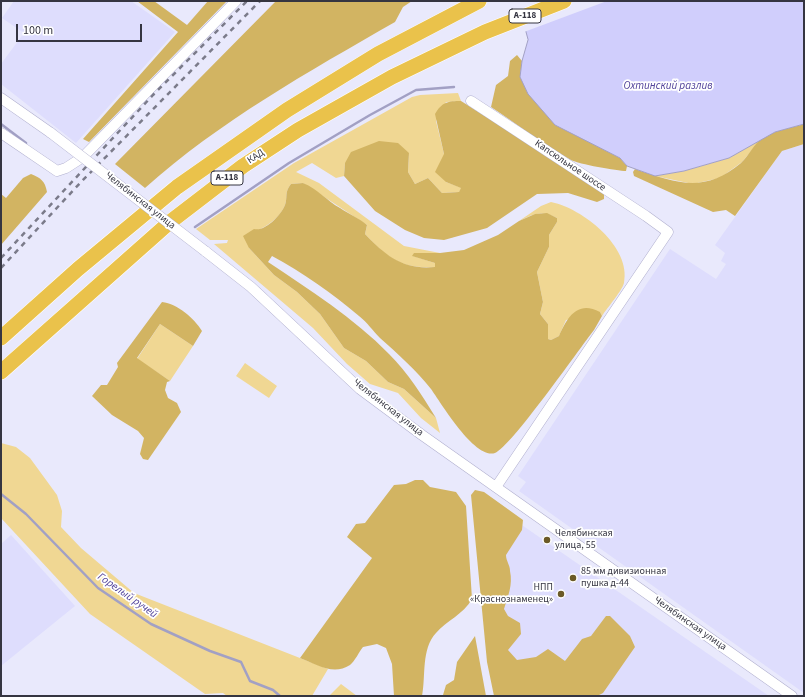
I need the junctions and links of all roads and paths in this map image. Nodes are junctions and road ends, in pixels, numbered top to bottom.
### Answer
1 (236, 1) edge
2 (564, 1) edge
3 (477, 2) edge
4 (1, 98) edge
5 (472, 101) dead end
6 (1, 133) edge
7 (1, 338) edge
8 (1, 372) edge
9 (496, 487) junction
10 (792, 696) edge

1 - 6 street
2 - 8 highway, КАД / А-118
3 - 7 highway, КАД / А-118
4 - 9 street, Челябинская улица, bridge
5 - 9 street, Капсюльное шоссе
9 - 10 street, Челябинская улица

